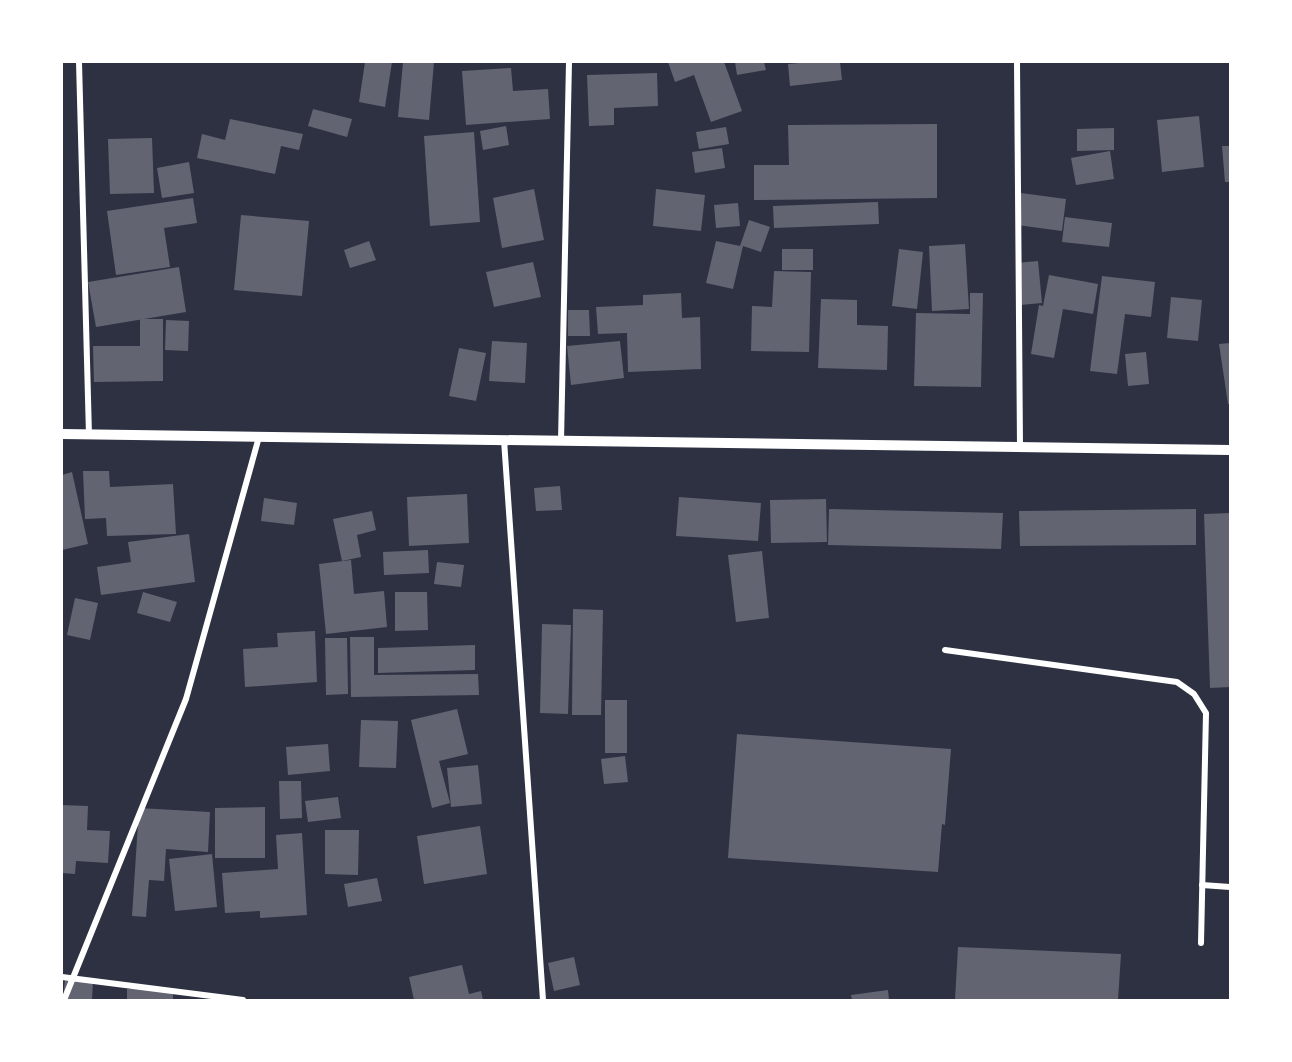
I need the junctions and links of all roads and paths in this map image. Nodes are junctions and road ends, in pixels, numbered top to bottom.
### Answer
1 (79, 62) edge
2 (569, 62) edge
3 (1017, 62) edge
4 (62, 434) edge
5 (89, 435) junction
6 (259, 437) junction
7 (504, 440) junction
8 (561, 441) junction
9 (1020, 447) junction
10 (1230, 450) edge
11 (945, 650) dead end
12 (1202, 885) junction
13 (1230, 887) edge
14 (1201, 943) dead end
15 (62, 977) edge
16 (71, 979) junction
17 (64, 1000) edge
18 (243, 1000) edge
19 (543, 1000) edge

1 - 5 street
2 - 8 street
3 - 9 street
4 - 5 street
5 - 6 street
6 - 7 street
6 - 16 street
7 - 8 street
7 - 19 street
8 - 9 street
9 - 10 street
11 - 12 street
12 - 13 street
12 - 14 street
15 - 16 street
16 - 17 street
16 - 18 street

